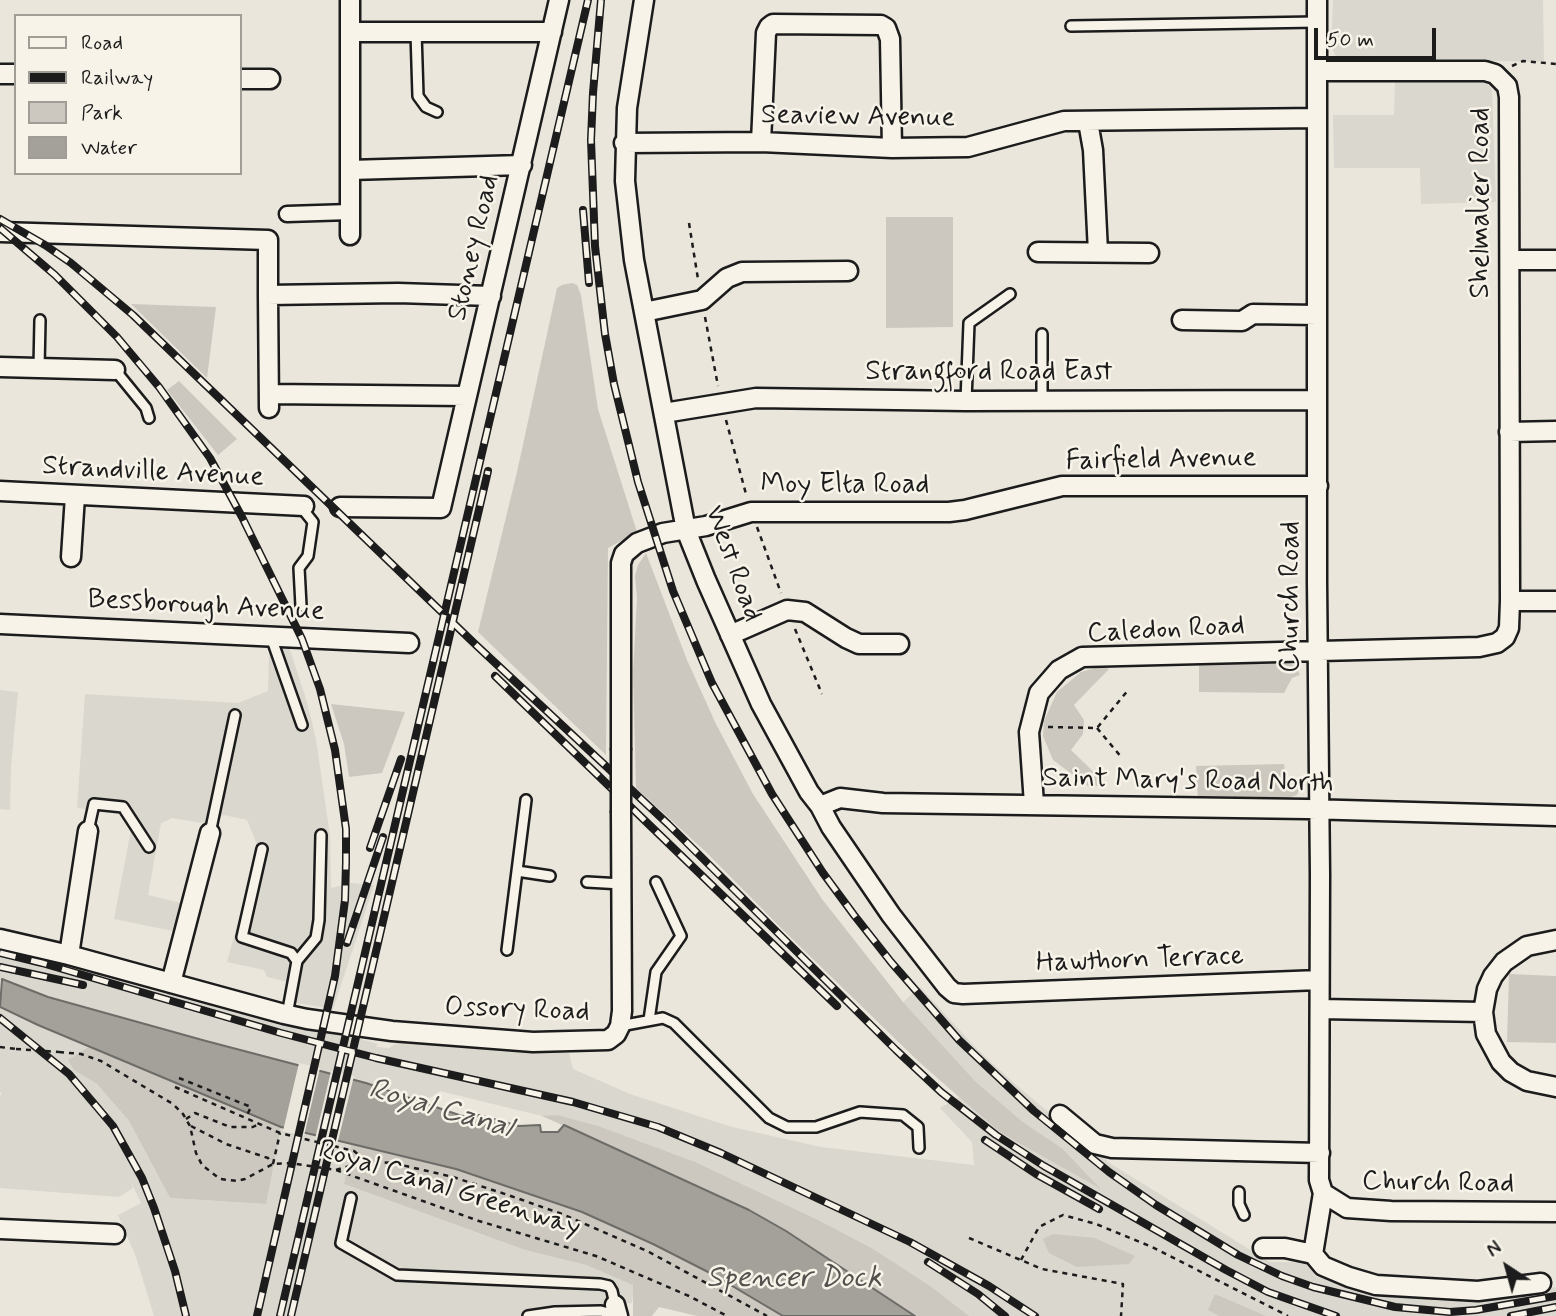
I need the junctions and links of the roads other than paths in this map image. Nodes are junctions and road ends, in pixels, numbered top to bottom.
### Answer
1 (350, 0) edge
2 (559, 0) edge
3 (644, 0) edge
4 (1317, 0) edge
5 (1317, 22) junction
6 (1071, 26) dead end
7 (350, 32) junction
8 (416, 32) junction
9 (552, 32) junction
10 (1317, 71) junction
11 (242, 79) edge
12 (270, 79) dead end
13 (437, 112) dead end
14 (1317, 118) junction
15 (1088, 122) junction
16 (761, 142) junction
17 (624, 143) junction
18 (892, 148) junction
19 (522, 165) junction
20 (350, 170) junction
21 (350, 212) junction
22 (287, 214) dead end
23 (0, 232) edge
24 (350, 235) dead end
25 (1038, 252) dead end
26 (1098, 252) junction
27 (1149, 253) dead end
28 (1510, 260) junction
29 (1556, 260) edge
30 (848, 271) dead end
31 (1010, 294) dead end
32 (268, 295) junction
33 (491, 296) junction
34 (644, 312) junction
35 (1317, 315) junction
36 (40, 320) dead end
37 (1182, 320) dead end
38 (1042, 334) dead end
39 (0, 367) edge
40 (39, 368) junction
41 (115, 370) joint
42 (467, 396) junction
43 (1042, 400) junction
44 (1317, 400) junction
45 (966, 401) junction
46 (664, 413) junction
47 (149, 418) dead end
48 (1556, 431) edge
49 (1509, 432) junction
50 (1318, 486) junction
51 (0, 492) edge
52 (75, 496) junction
53 (302, 506) joint
54 (340, 507) dead end
55 (965, 510) joint
56 (686, 530) junction
57 (71, 557) dead end
58 (1510, 601) junction
59 (1556, 601) edge
60 (301, 606) dead end
61 (0, 624) edge
62 (730, 635) junction
63 (271, 637) junction
64 (409, 643) dead end
65 (899, 644) dead end
66 (1318, 651) junction
67 (235, 715) dead end
68 (302, 725) dead end
69 (526, 800) dead end
70 (1034, 804) junction
71 (820, 806) junction
72 (1319, 811) junction
73 (1556, 816) edge
74 (88, 831) joint
75 (211, 833) joint
76 (321, 835) dead end
77 (149, 847) dead end
78 (262, 849) dead end
79 (517, 871) junction
80 (550, 876) dead end
81 (587, 882) dead end
82 (656, 882) dead end
83 (622, 884) junction
84 (0, 939) edge
85 (1556, 940) edge
86 (507, 950) dead end
87 (69, 955) junction
88 (297, 961) junction
89 (1319, 980) junction
90 (171, 984) junction
91 (963, 994) joint
92 (1320, 1009) junction
93 (1483, 1012) junction
94 (287, 1015) junction
95 (649, 1020) junction
96 (620, 1026) junction
97 (1556, 1087) edge
98 (1060, 1115) dead end
99 (919, 1148) dead end
100 (1320, 1153) junction
101 (1239, 1192) dead end
102 (1323, 1193) junction
103 (351, 1198) dead end
104 (1556, 1212) edge
105 (1244, 1215) dead end
106 (0, 1229) edge
107 (115, 1234) dead end
108 (1263, 1248) dead end
109 (1313, 1254) junction
110 (1541, 1283) dead end
111 (617, 1312) edge
112 (528, 1316) edge

1 - 7 street
2 - 9 street, Stoney Road
3 - 17 street, West Road
4 - 5 street, Church Road
5 - 6 lane
5 - 10 street, Church Road
7 - 8 street
7 - 20 street
8 - 9 street
8 - 13 lane
9 - 19 street, Stoney Road
10 - 14 street, Church Road
10 - 28 street, Shelmalier Road
11 - 12 street
14 - 15 street, Seaview Avenue
14 - 35 street, Church Road
15 - 18 street, Seaview Avenue
15 - 26 street
16 - 17 street, Seaview Avenue
16 - 18 street, Seaview Avenue
16 - 18 street
17 - 34 street, West Road
19 - 20 street
19 - 33 street, Stoney Road
20 - 21 street
21 - 22 street
21 - 24 street
23 - 32 street
25 - 26 street
26 - 27 street
28 - 29 street
28 - 49 street, Shelmalier Road
30 - 34 street
31 - 45 lane
32 - 33 street
32 - 42 street
33 - 42 street, Stoney Road
34 - 46 street, West Road
35 - 37 street
35 - 44 street, Church Road
36 - 40 lane
38 - 43 lane
39 - 40 street
40 - 41 street
41 - 47 lane
42 - 54 street, Stoney Road
43 - 44 street, Strangford Road East
43 - 45 street, Strangford Road East
44 - 50 street, Church Road
45 - 46 street, Strangford Road East
46 - 56 street, West Road
48 - 49 street
49 - 58 street, Shelmalier Road
50 - 55 street, Fairfield Avenue
50 - 66 street, Church Road
51 - 52 street, Strandville Avenue
52 - 53 street, Strandville Avenue
52 - 57 street
53 - 60 lane
55 - 56 street, Moy Elta Road
56 - 62 street, West Road
56 - 83 street, Ossory Road, bridge
58 - 59 street
58 - 66 street, Caledon Road
61 - 63 street, Bessborough Avenue
62 - 65 street
62 - 71 street, West Road
63 - 64 street, Bessborough Avenue
63 - 68 lane
66 - 70 street, Caledon Road
66 - 72 street, Church Road
67 - 75 lane
69 - 79 lane
70 - 71 street, Saint Mary's Road North
70 - 72 street, Saint Mary's Road North
71 - 91 street, West Road
72 - 73 street, Saint Mary's Road North
72 - 89 street, Church Road
74 - 77 lane
74 - 87 street
75 - 90 street
76 - 88 lane
78 - 88 lane
79 - 80 lane
79 - 86 lane
81 - 83 lane
82 - 95 lane
83 - 96 street, Ossory Road
84 - 87 street, Ossory Road
85 - 93 street
87 - 90 street, Ossory Road
88 - 94 lane
89 - 91 street, Hawthorn Terrace
89 - 92 street, Church Road
90 - 94 street, Ossory Road
92 - 93 street
92 - 100 street, Church Road
93 - 97 street
94 - 96 street, Ossory Road
95 - 96 lane
95 - 99 lane
98 - 100 street
100 - 102 street, Church Road
101 - 105 lane
102 - 104 street, Church Road
102 - 109 street, Church Road
103 - 111 lane
106 - 107 street
108 - 109 street
109 - 110 street
111 - 112 lane

